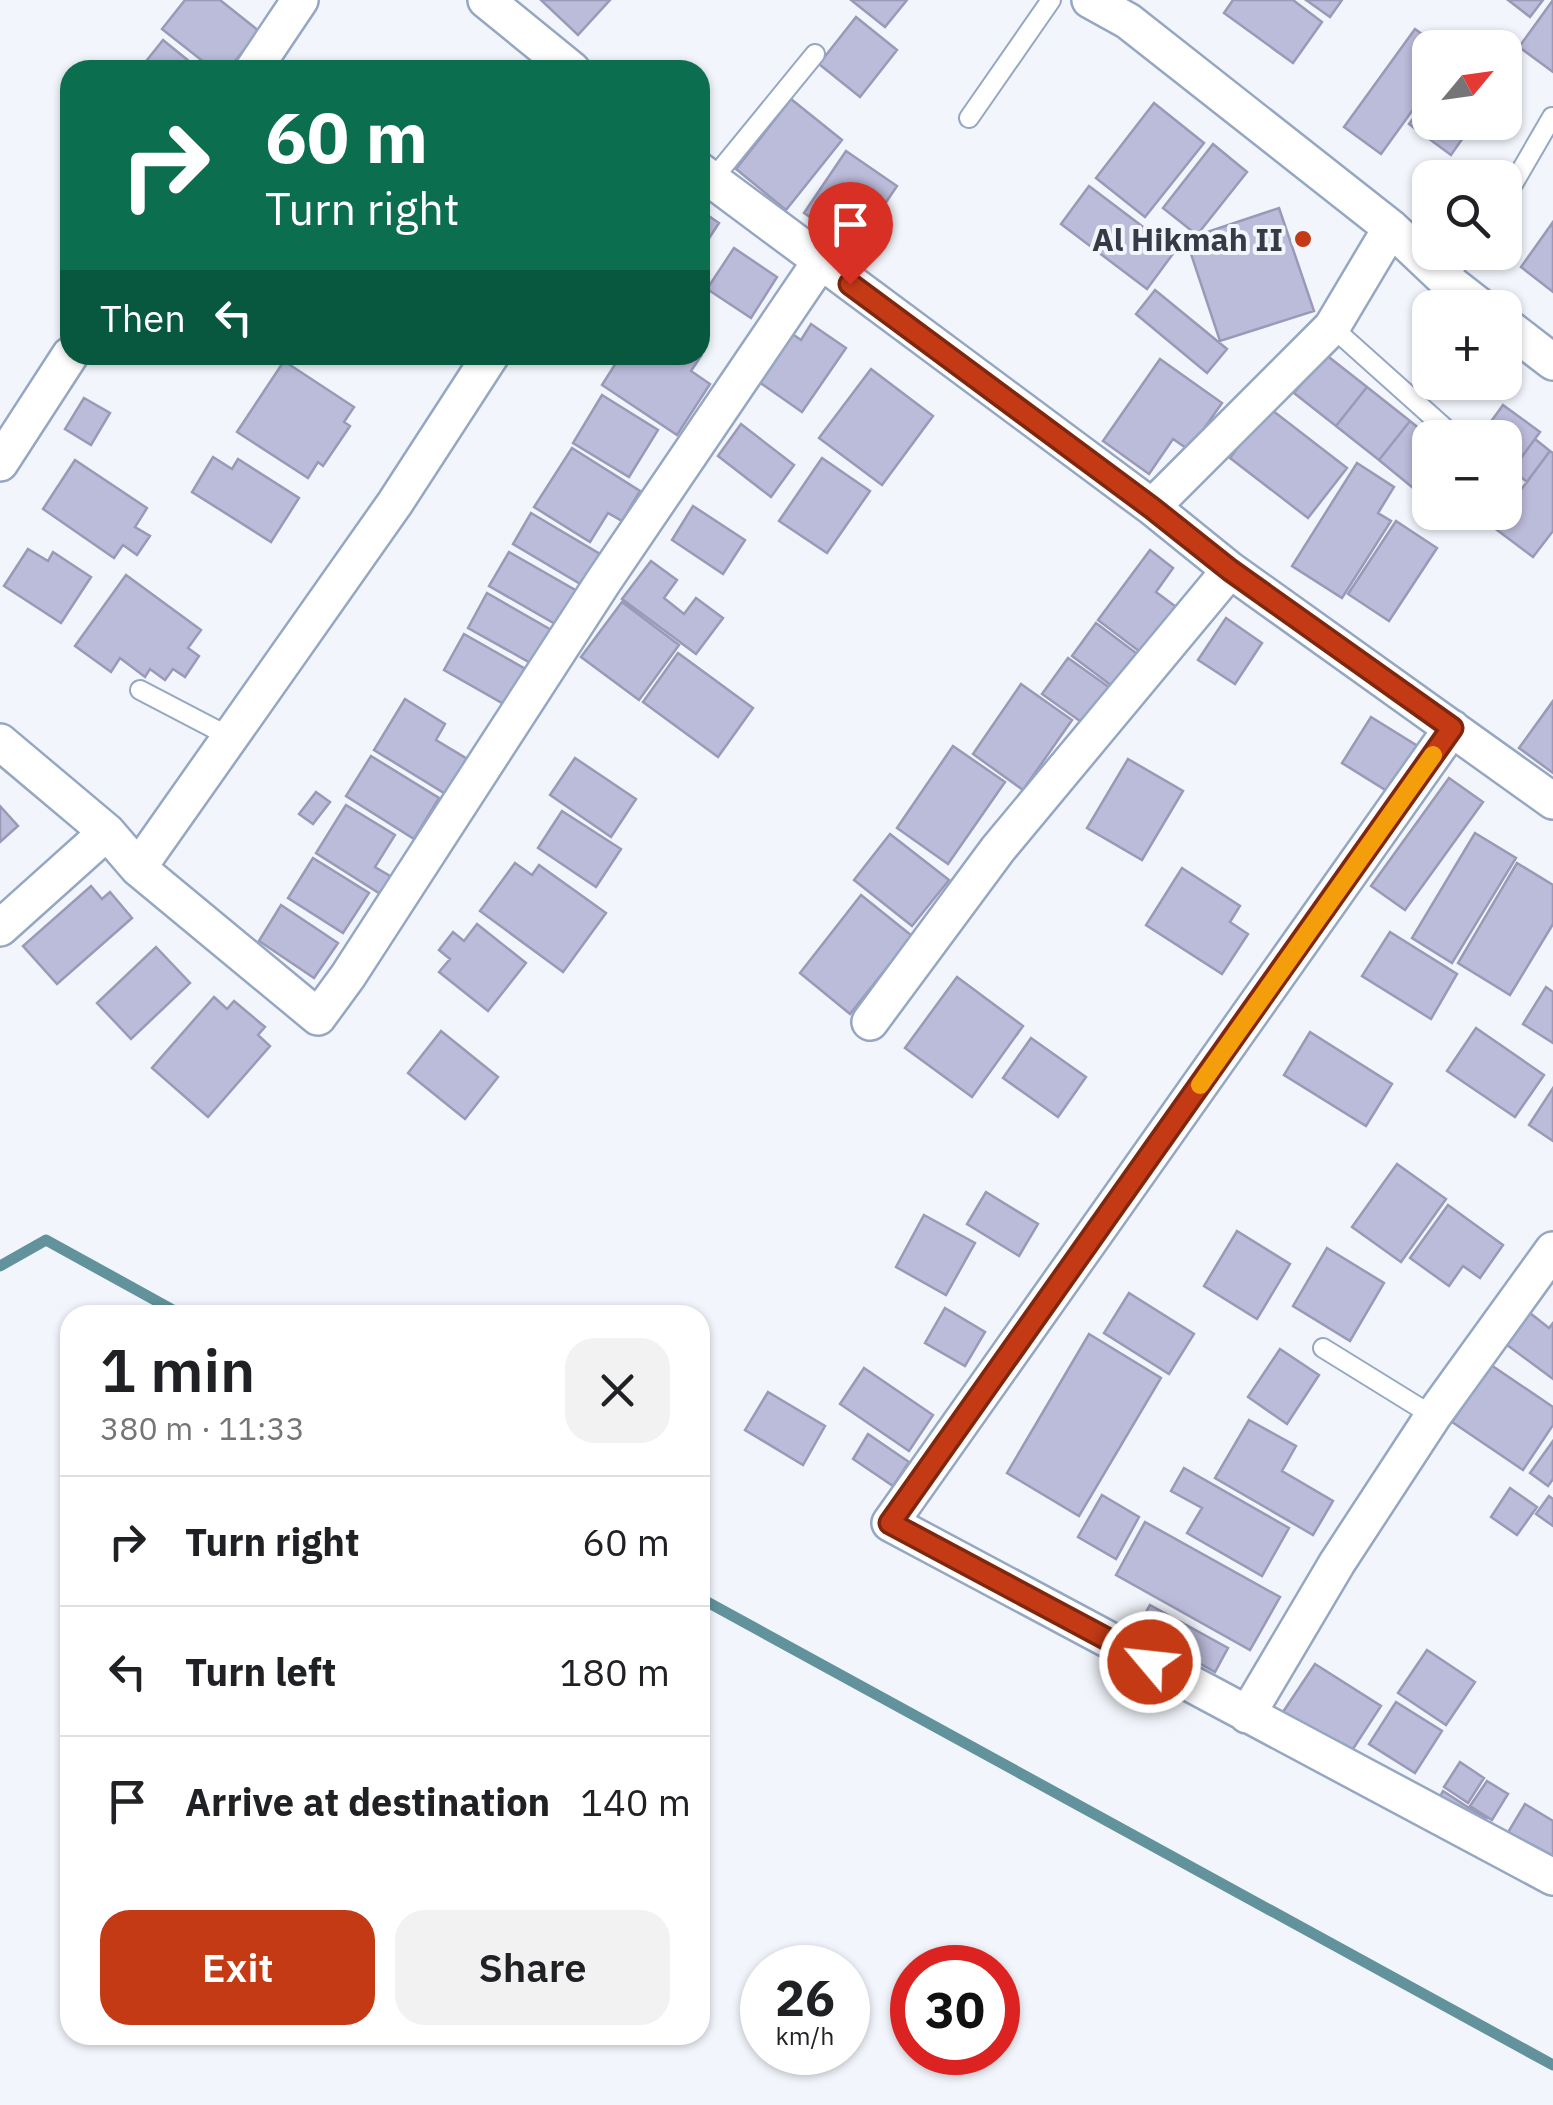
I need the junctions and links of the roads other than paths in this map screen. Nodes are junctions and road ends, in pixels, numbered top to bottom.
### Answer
1 (300, 0) edge
2 (486, 0) edge
3 (1051, 0) edge
4 (1090, 0) edge
5 (815, 54) dead end
6 (260, 60) edge
7 (560, 60) edge
8 (1552, 117) edge
9 (969, 118) dead end
10 (1522, 169) edge
11 (710, 171) edge
12 (710, 178) edge
13 (1392, 228) junction
14 (1412, 240) edge
15 (820, 262) junction
16 (1332, 327) junction
17 (1522, 339) edge
18 (1553, 362) edge
19 (64, 365) edge
20 (484, 365) edge
21 (1436, 420) edge
22 (0, 464) edge
23 (1152, 508) junction
24 (1230, 570) junction
25 (140, 690) dead end
26 (1452, 728) junction
27 (232, 738) junction
28 (0, 742) edge
29 (1553, 801) edge
30 (106, 832) junction
31 (138, 868) junction
32 (0, 928) edge
33 (870, 1022) dead end
34 (1553, 1250) edge
35 (1324, 1348) dead end
36 (1432, 1416) junction
37 (1247, 1715) junction
38 (1553, 1877) edge

1 - 6 street
2 - 7 street
3 - 9 lane
4 - 13 street
5 - 11 lane
8 - 10 lane
12 - 15 street
13 - 14 street
13 - 16 street
15 - 23 street
15 - 31 street
16 - 21 lane
16 - 23 street
17 - 18 street
19 - 22 street
20 - 27 street
23 - 24 street
24 - 26 street
24 - 33 street
25 - 27 lane
26 - 29 street
26 - 37 street
27 - 31 street
28 - 30 street
30 - 31 street
30 - 32 street
34 - 36 street
35 - 36 lane
36 - 37 street
37 - 38 street

